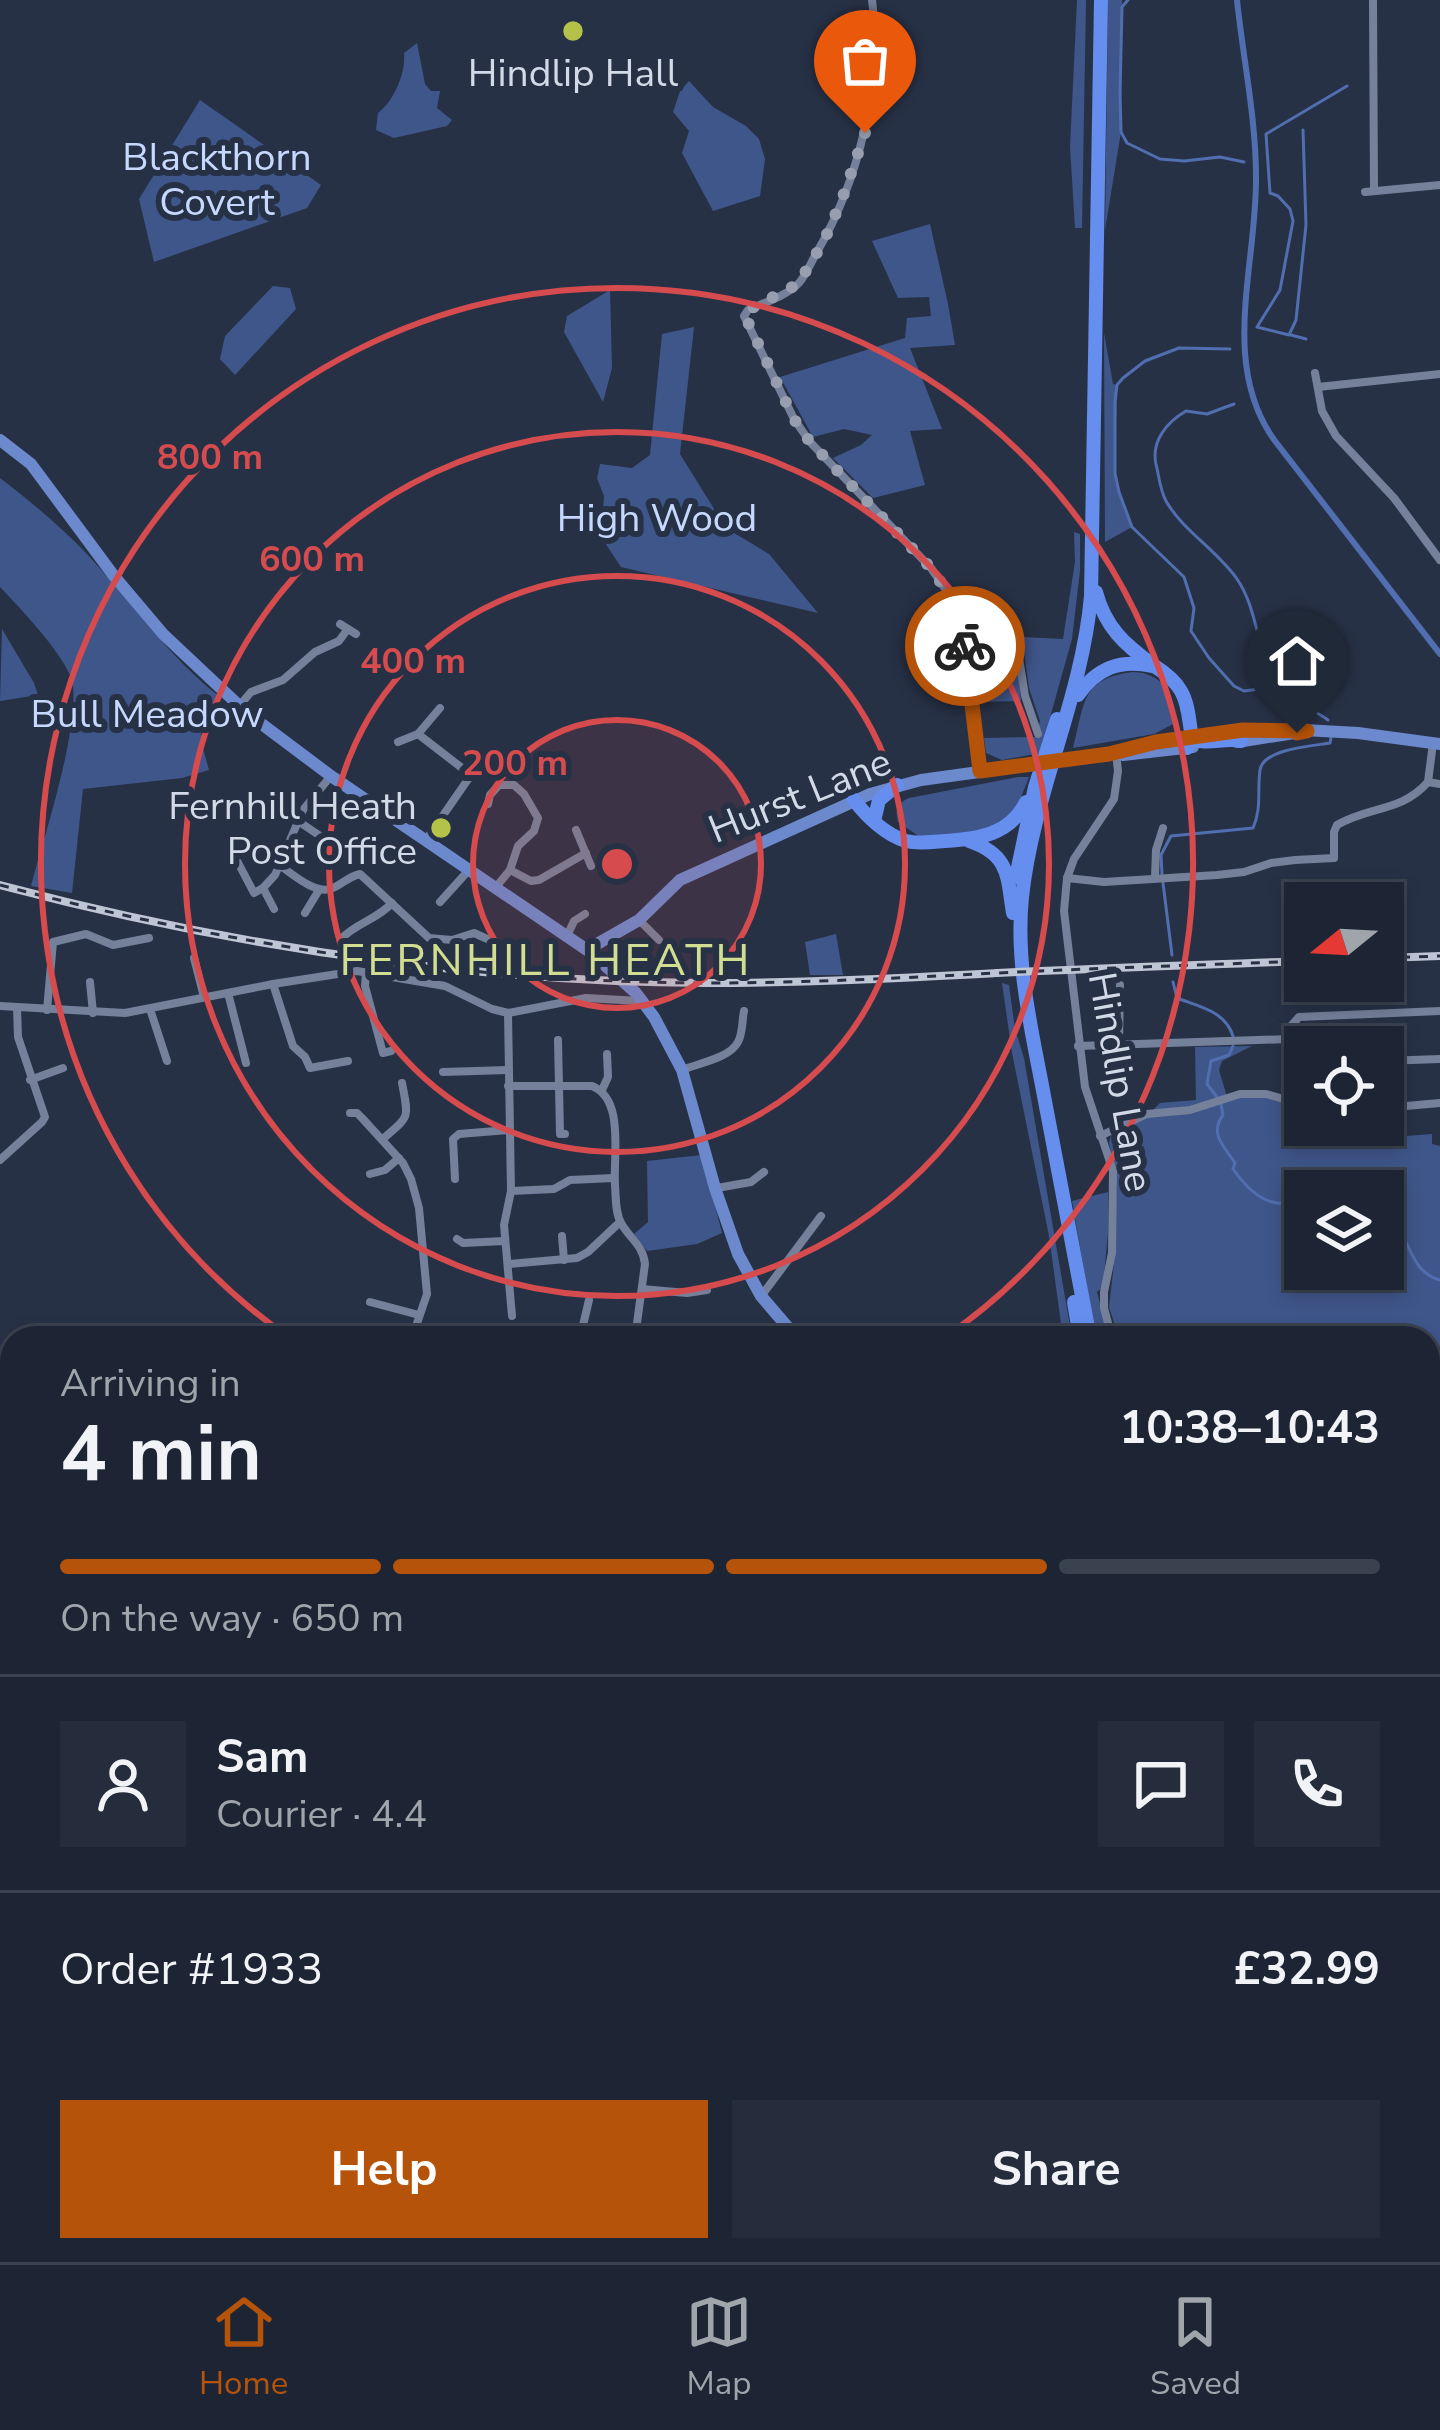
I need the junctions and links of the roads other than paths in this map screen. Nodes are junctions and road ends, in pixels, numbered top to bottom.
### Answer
1 (872, 0) edge
2 (1096, 0) edge
3 (1372, 0) edge
4 (1440, 185) edge
5 (1315, 374) dead end
6 (1440, 374) edge
7 (1318, 387) junction
8 (0, 440) edge
9 (1440, 560) edge
10 (1093, 569) junction
11 (957, 613) junction
12 (348, 629) dead end
13 (1157, 667) junction
14 (239, 706) junction
15 (440, 708) dead end
16 (1069, 710) junction
17 (1307, 731) junction
18 (418, 734) junction
19 (1038, 734) dead end
20 (1240, 741) joint
21 (398, 742) dead end
22 (1189, 743) junction
23 (1436, 744) edge
24 (1154, 752) junction
25 (1113, 754) junction
26 (980, 771) junction
27 (1117, 774) junction
28 (331, 776) junction
29 (1428, 782) junction
30 (1440, 784) edge
31 (897, 785) junction
32 (1035, 787) junction
33 (858, 799) junction
34 (488, 804) dead end
35 (876, 820) junction
36 (298, 821) junction
37 (1163, 828) dead end
38 (576, 830) dead end
39 (425, 840) junction
40 (964, 840) junction
41 (332, 844) dead end
42 (586, 853) junction
43 (234, 854) dead end
44 (279, 865) junction
45 (591, 866) dead end
46 (510, 869) junction
47 (469, 870) junction
48 (1067, 878) junction
49 (1161, 878) junction
50 (496, 887) junction
51 (263, 888) junction
52 (319, 890) junction
53 (440, 902) dead end
54 (392, 903) junction
55 (274, 909) dead end
56 (305, 913) dead end
57 (1012, 913) junction
58 (585, 914) dead end
59 (639, 920) junction
60 (567, 936) junction
61 (148, 938) dead end
62 (340, 939) dead end
63 (494, 942) dead end
64 (660, 943) dead end
65 (590, 952) junction
66 (194, 958) dead end
67 (366, 972) junction
68 (273, 984) junction
69 (1120, 986) dead end
70 (93, 989) dead end
71 (228, 993) junction
72 (204, 997) junction
73 (639, 997) junction
74 (0, 1006) edge
75 (17, 1007) junction
76 (150, 1009) junction
77 (47, 1010) junction
78 (743, 1011) dead end
79 (1440, 1011) edge
80 (94, 1012) junction
81 (508, 1013) junction
82 (1291, 1026) edge
83 (558, 1040) dead end
84 (1284, 1040) edge
85 (1119, 1043) junction
86 (1078, 1046) junction
87 (391, 1052) dead end
88 (607, 1054) dead end
89 (1440, 1059) edge
90 (348, 1060) dead end
91 (1404, 1060) edge
92 (167, 1061) dead end
93 (246, 1063) dead end
94 (63, 1068) dead end
95 (508, 1070) junction
96 (682, 1070) junction
97 (443, 1072) dead end
98 (30, 1080) junction
99 (508, 1086) junction
100 (558, 1086) junction
101 (401, 1088) dead end
102 (602, 1090) junction
103 (1284, 1098) edge
104 (1440, 1103) edge
105 (1404, 1106) edge
106 (353, 1111) dead end
107 (508, 1130) junction
108 (565, 1134) dead end
109 (1100, 1136) junction
110 (382, 1139) junction
111 (399, 1158) junction
112 (0, 1160) edge
113 (764, 1172) dead end
114 (370, 1174) dead end
115 (614, 1178) junction
116 (454, 1179) dead end
117 (715, 1188) junction
118 (511, 1191) junction
119 (821, 1216) dead end
120 (620, 1222) junction
121 (562, 1236) dead end
122 (457, 1239) dead end
123 (505, 1241) junction
124 (564, 1260) junction
125 (508, 1264) junction
126 (642, 1289) junction
127 (706, 1290) dead end
128 (761, 1296) junction
129 (589, 1300) dead end
130 (370, 1302) dead end
131 (419, 1315) junction
132 (512, 1316) dead end
133 (416, 1326) edge
134 (583, 1326) edge
135 (637, 1326) edge
136 (783, 1326) edge
137 (1078, 1326) edge
138 (1088, 1326) edge
139 (1109, 1326) edge

1 - 11 street
2 - 10 highway
2 - 32 highway
3 - 4 street
5 - 7 street
6 - 7 street
7 - 9 street
8 - 14 main road
10 - 13 highway
10 - 16 highway
11 - 19 street
11 - 26 street
12 - 14 street
13 - 16 highway
13 - 22 highway
14 - 28 main road
15 - 18 street
16 - 138 highway
17 - 20 main road
17 - 22 main road
17 - 23 main road
18 - 21 street
18 - 39 street
20 - 22 highway
22 - 24 main road
22 - 25 main road
23 - 29 street
24 - 25 main road
24 - 27 street
25 - 26 main road, Hurst Lane
25 - 27 street, Hindlip Lane
26 - 31 main road, Hurst Lane
27 - 48 street, Hindlip Lane
28 - 36 street
28 - 39 main road
29 - 30 street
29 - 49 street
31 - 33 main road, Hurst Lane
31 - 35 highway
32 - 40 highway
32 - 57 highway
33 - 35 highway
33 - 59 main road, Hurst Lane
34 - 46 street
35 - 40 highway
36 - 41 street
36 - 44 street
37 - 49 street
38 - 42 street
39 - 47 main road
40 - 57 highway
42 - 45 street
42 - 46 street
43 - 51 street
44 - 51 street
44 - 52 street
46 - 50 street
47 - 50 main road
47 - 53 street
48 - 49 street
48 - 86 street, Hindlip Lane
50 - 60 main road
51 - 55 street
52 - 54 street
52 - 56 street
54 - 62 street
54 - 63 street
57 - 137 highway
58 - 60 street
59 - 64 street
59 - 65 main road, Hurst Lane
60 - 65 main road
61 - 77 street
65 - 73 main road
66 - 72 street
67 - 68 street
67 - 81 street
67 - 87 street
68 - 71 street
68 - 90 street
69 - 85 street
70 - 80 street
71 - 72 street
71 - 93 street
72 - 76 street
73 - 81 street
73 - 96 main road
74 - 75 street
75 - 77 street
75 - 98 street
76 - 80 street
76 - 92 street
77 - 80 street
78 - 96 street
79 - 82 street
81 - 95 street
83 - 100 street
84 - 85 street
85 - 86 street
86 - 109 street, Hindlip Lane
88 - 102 street
89 - 91 street
94 - 98 street
95 - 97 street
95 - 99 street
96 - 117 main road
98 - 112 street
99 - 100 street
99 - 107 street
100 - 102 street
100 - 108 street
101 - 110 street
102 - 115 street
103 - 109 street
104 - 105 street
106 - 110 street
107 - 116 street
107 - 118 street
109 - 139 street, Hindlip Lane
110 - 111 street
111 - 114 street
111 - 131 street
113 - 117 street
115 - 118 street
115 - 120 street
117 - 128 main road
118 - 123 street
119 - 128 street
120 - 124 street
120 - 126 street
121 - 124 street
122 - 123 street
123 - 125 street
124 - 125 street
125 - 132 street
126 - 127 street
126 - 135 street
128 - 136 main road
129 - 134 street
130 - 131 street
131 - 133 street

